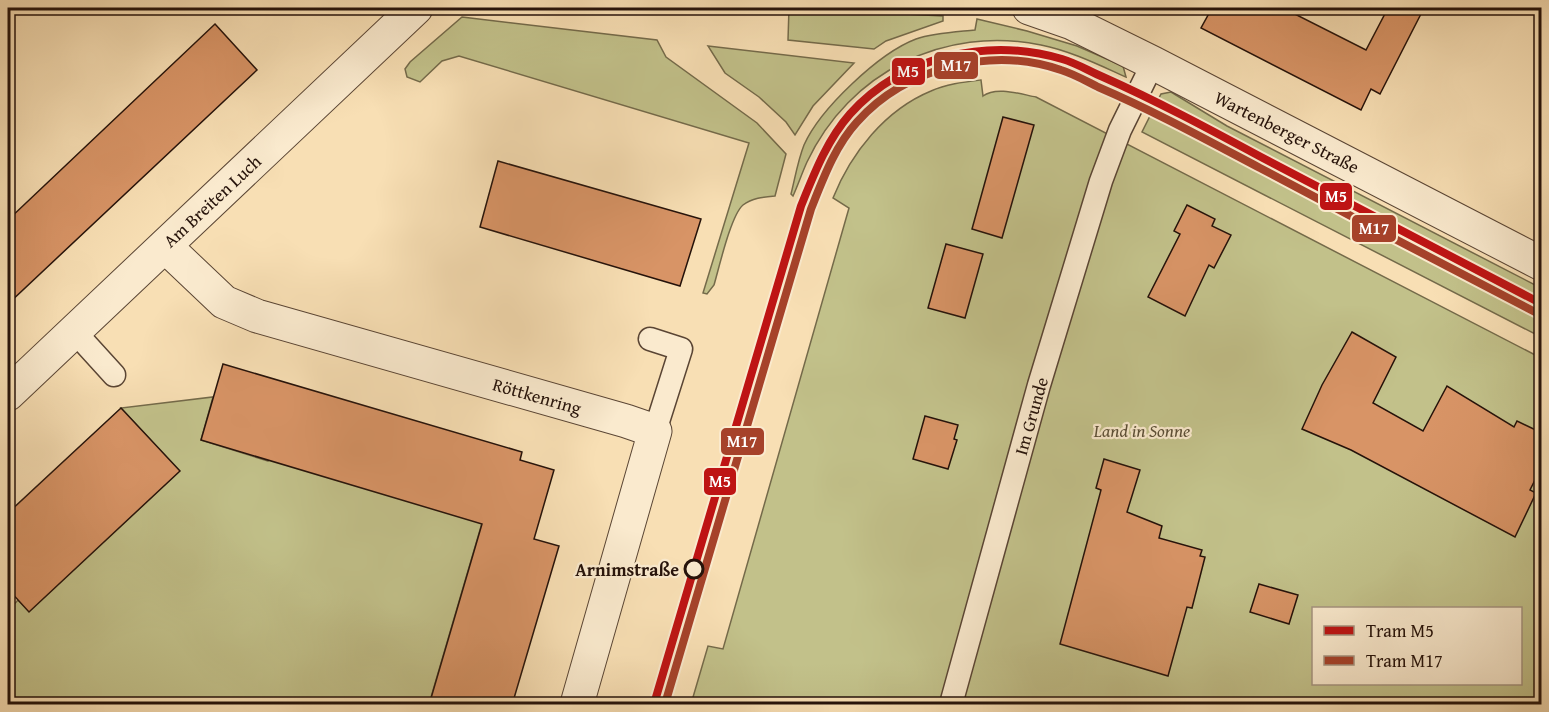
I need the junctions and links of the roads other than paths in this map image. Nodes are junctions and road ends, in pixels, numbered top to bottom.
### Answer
1 (416, 8) edge
2 (1029, 8) edge
3 (1153, 63) junction
4 (165, 246) junction
5 (1542, 264) edge
6 (74, 332) junction
7 (650, 339) dead end
8 (114, 375) dead end
9 (8, 394) edge
10 (656, 431) junction
11 (577, 705) edge
12 (951, 705) edge

1 - 4 street, Am Breiten Luch
2 - 3 street, Wartenberger Straße
3 - 5 street, Wartenberger Straße
3 - 12 lane, Im Grunde
4 - 6 street, Am Breiten Luch
4 - 10 street, Röttkenring
6 - 8 lane
6 - 9 street, Am Breiten Luch
7 - 10 lane
10 - 11 street

